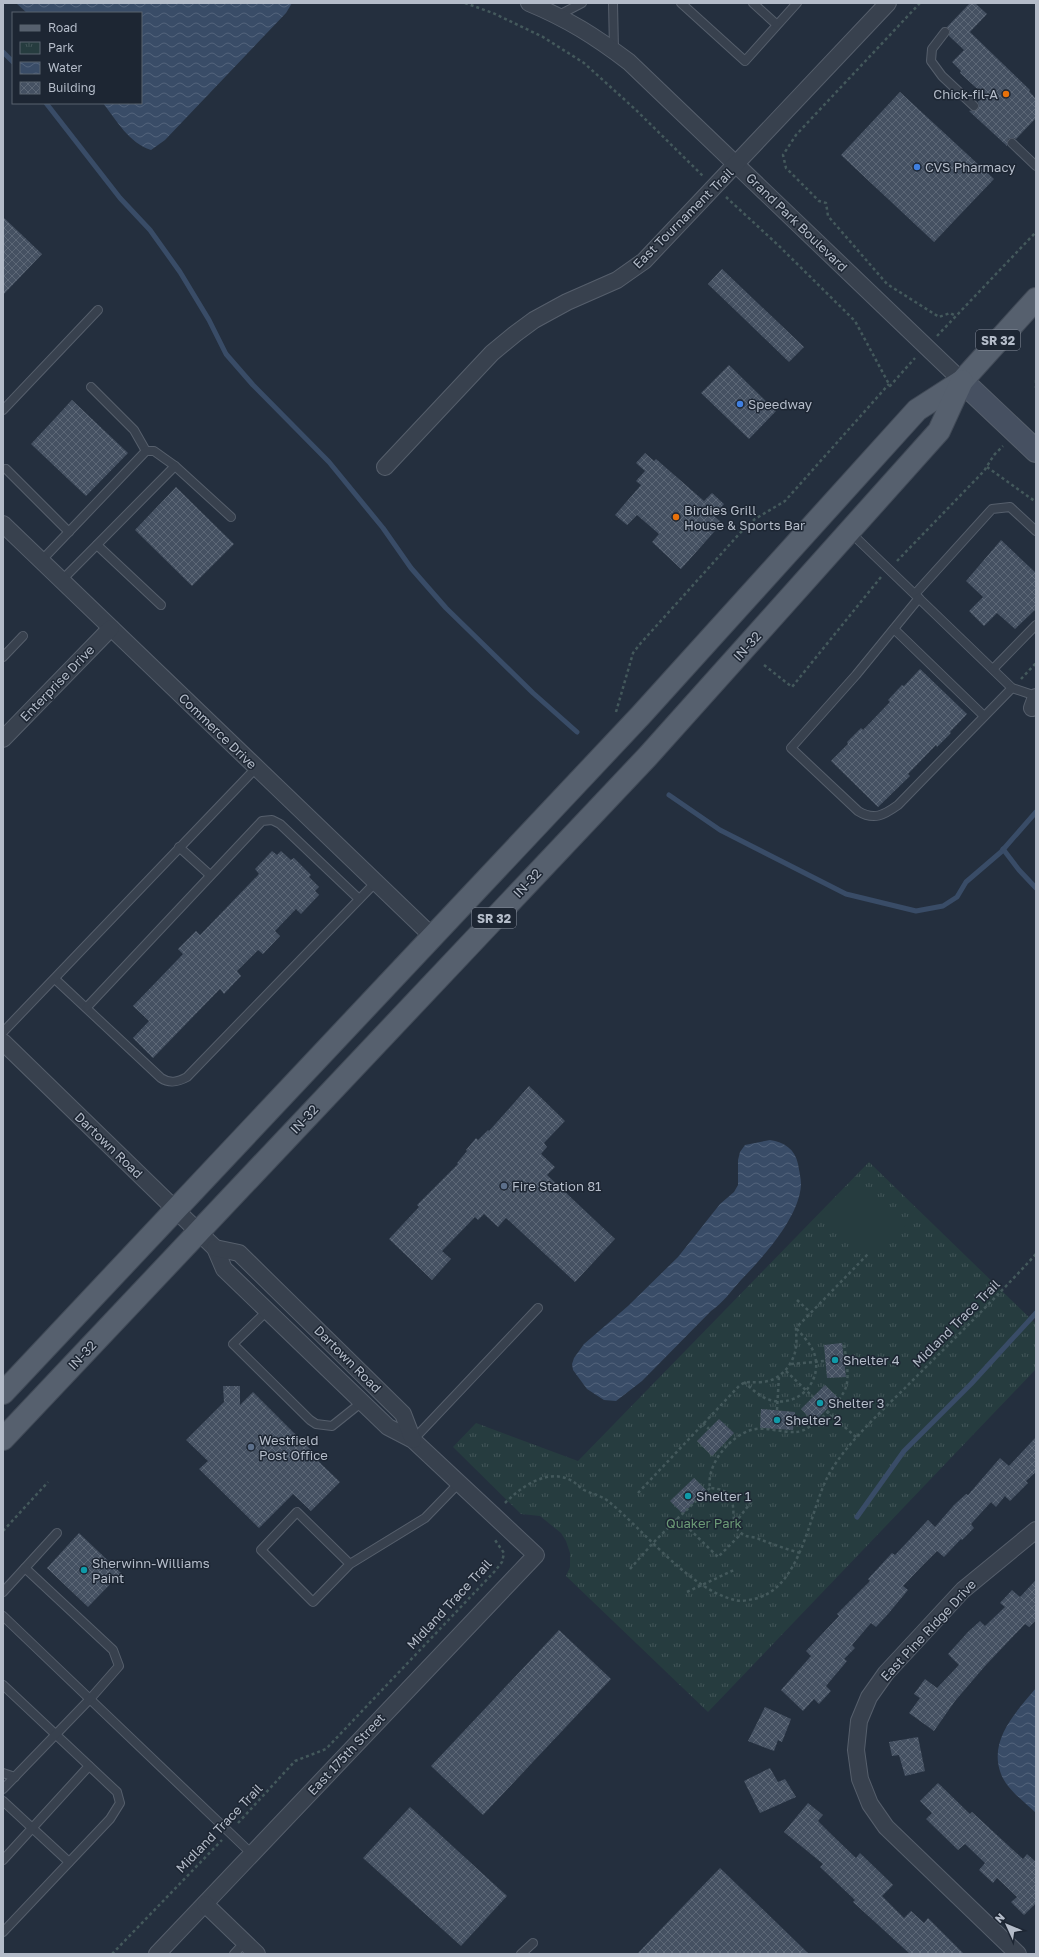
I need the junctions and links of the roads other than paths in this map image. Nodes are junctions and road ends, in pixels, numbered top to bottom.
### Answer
1 (529, 3) edge
2 (582, 3) edge
3 (613, 3) edge
4 (681, 3) edge
5 (753, 3) edge
6 (797, 3) edge
7 (888, 3) edge
8 (559, 15) junction
9 (776, 24) junction
10 (945, 32) dead end
11 (614, 50) junction
12 (974, 106) dead end
13 (1012, 143) dead end
14 (737, 164) junction
15 (1036, 166) edge
16 (1036, 299) edge
17 (98, 310) dead end
18 (962, 381) junction
19 (91, 387) dead end
20 (3, 410) edge
21 (146, 451) junction
22 (1036, 451) edge
23 (175, 466) junction
24 (386, 467) dead end
25 (6, 469) dead end
26 (231, 517) dead end
27 (3, 524) edge
28 (849, 531) junction
29 (1036, 531) edge
30 (69, 532) junction
31 (97, 545) junction
32 (41, 561) junction
33 (62, 580) junction
34 (917, 596) junction
35 (161, 605) dead end
36 (1036, 625) edge
37 (111, 628) junction
38 (894, 629) junction
39 (23, 636) dead end
40 (3, 658) edge
41 (993, 669) junction
42 (1012, 688) junction
43 (1035, 701) edge
44 (984, 716) junction
45 (4, 735) edge
46 (256, 768) junction
47 (179, 847) junction
48 (210, 875) junction
49 (376, 882) junction
50 (359, 899) junction
51 (433, 937) junction
52 (55, 979) junction
53 (87, 1007) junction
54 (3, 1032) edge
55 (3, 1042) edge
56 (176, 1210) junction
57 (198, 1232) junction
58 (215, 1248) junction
59 (538, 1308) dead end
60 (267, 1311) junction
61 (3, 1393) edge
62 (362, 1402) junction
63 (3, 1439) edge
64 (413, 1440) junction
65 (459, 1483) junction
66 (1036, 1530) edge
67 (57, 1533) dead end
68 (536, 1555) joint
69 (350, 1564) junction
70 (25, 1568) junction
71 (3, 1592) edge
72 (3, 1616) edge
73 (3, 1685) edge
74 (90, 1699) junction
75 (55, 1734) junction
76 (89, 1766) junction
77 (3, 1773) edge
78 (15, 1777) junction
79 (3, 1789) edge
80 (3, 1801) edge
81 (32, 1828) junction
82 (252, 1854) junction
83 (3, 1860) edge
84 (70, 1862) junction
85 (205, 1904) junction
86 (3, 1932) edge
87 (245, 1942) junction
88 (533, 1943) dead end
89 (157, 1954) edge
90 (234, 1954) edge
91 (257, 1954) edge
92 (521, 1954) edge
93 (1018, 1954) edge

1 - 8 street, Grand Park Boulevard
2 - 8 lane
3 - 11 lane
4 - 9 lane
5 - 9 lane
6 - 9 lane
7 - 14 street, East Tournament Trail
8 - 11 street, Grand Park Boulevard
10 - 12 lane
11 - 14 street, Grand Park Boulevard
13 - 15 lane
14 - 18 street, Grand Park Boulevard
14 - 24 street, East Tournament Trail
16 - 18 main road, IN-32 / SR 32
17 - 20 lane
18 - 22 street
18 - 28 main road, IN-32 / SR 32
18 - 51 main road, IN-32 / SR 32
19 - 21 lane
21 - 23 lane
21 - 30 lane
23 - 26 lane
23 - 31 lane
25 - 30 lane
27 - 32 street, Commerce Drive
28 - 34 lane
28 - 57 main road, IN-32 / SR 32
29 - 34 lane
30 - 32 lane
31 - 33 lane
31 - 35 lane
32 - 33 street, Commerce Drive
33 - 37 street, Commerce Drive
34 - 38 lane
34 - 41 lane
36 - 41 lane
37 - 45 street, Enterprise Drive
37 - 46 street, Commerce Drive
38 - 44 lane
38 - 44 lane
39 - 40 lane
41 - 42 lane
42 - 43 lane
42 - 44 lane
46 - 47 lane
46 - 49 street, Commerce Drive
47 - 48 lane
47 - 52 lane
48 - 50 lane
48 - 53 lane
49 - 50 lane
49 - 51 street, Commerce Drive
50 - 53 lane
51 - 56 main road, IN-32 / SR 32
52 - 53 lane
52 - 54 lane
55 - 56 street, Dartown Road
56 - 57 street, Dartown Road
56 - 61 main road, IN-32 / SR 32
57 - 58 street, Dartown Road
57 - 63 main road, IN-32 / SR 32
58 - 60 street, Dartown Road
58 - 64 street, Dartown Road
59 - 64 lane
60 - 62 street, Dartown Road
60 - 62 lane
62 - 64 street, Dartown Road
64 - 65 street, Dartown Road
65 - 68 street, Dartown Road
65 - 69 lane
66 - 93 street, East Pine Ridge Drive
67 - 70 lane
68 - 82 street, East 175th Street
69 - 69 lane
70 - 71 lane
70 - 74 lane
72 - 74 lane
73 - 75 lane
74 - 75 lane
74 - 82 lane
75 - 76 lane
75 - 78 lane
76 - 81 lane
76 - 84 lane
77 - 78 lane
78 - 79 lane
80 - 81 lane
81 - 83 lane
81 - 84 lane
82 - 85 street, East 175th Street
84 - 86 lane
85 - 87 street
85 - 89 street, East 175th Street
87 - 90 lane
87 - 91 street
88 - 92 lane

